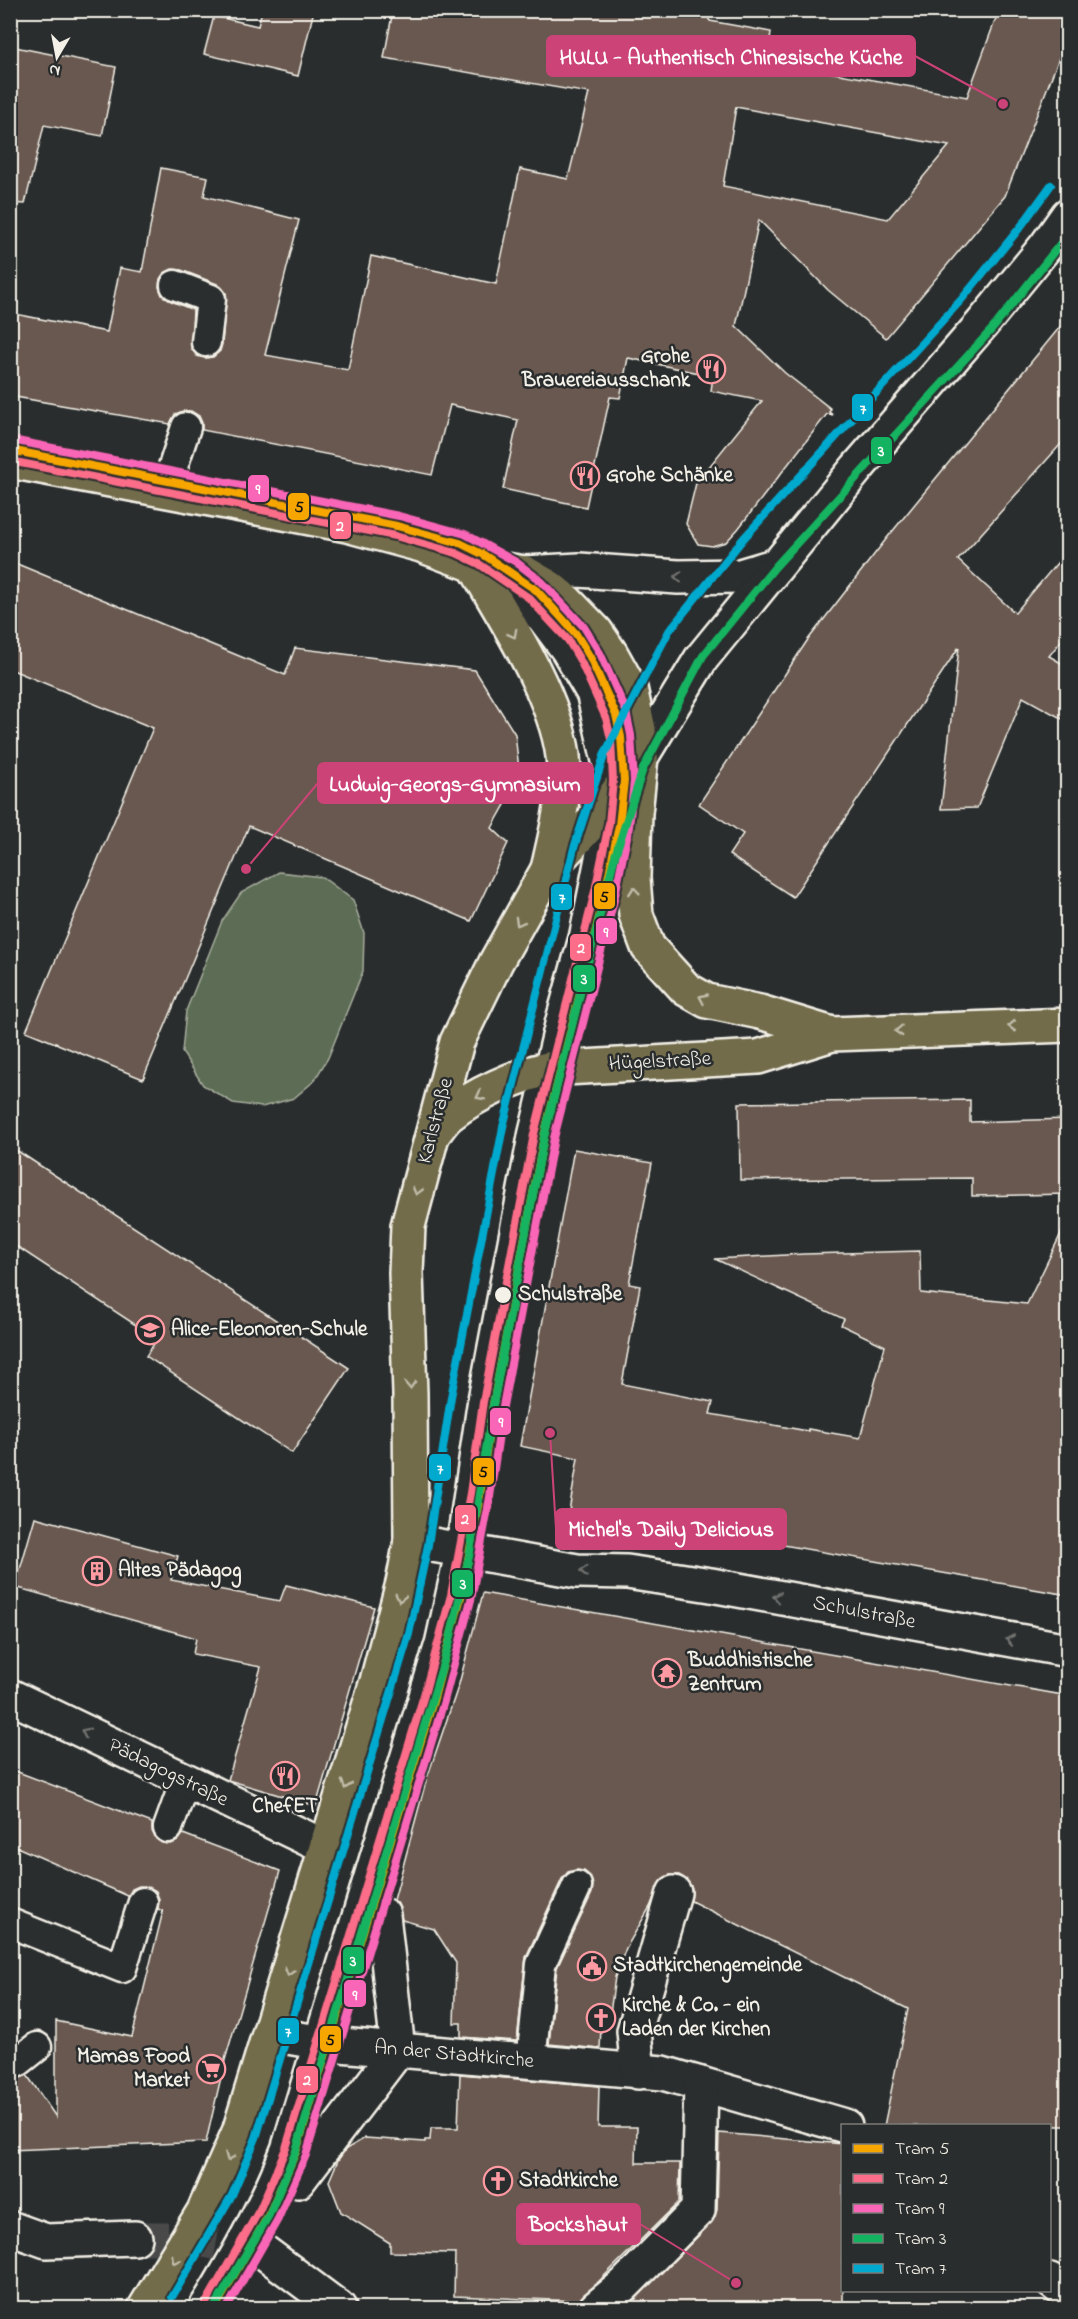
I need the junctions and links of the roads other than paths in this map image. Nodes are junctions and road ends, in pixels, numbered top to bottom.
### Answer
1 (1068, 215) edge
2 (176, 285) dead end
3 (206, 342) dead end
4 (186, 427) dead end
5 (10, 461) edge
6 (165, 491) junction
7 (474, 565) junction
8 (777, 566) junction
9 (525, 573) junction
10 (641, 757) junction
11 (610, 801) junction
12 (547, 871) junction
13 (648, 947) joint
14 (1068, 1025) edge
15 (832, 1034) junction
16 (548, 1069) junction
17 (433, 1135) junction
18 (411, 1540) junction
19 (460, 1551) junction
20 (1068, 1650) edge
21 (10, 1696) edge
22 (185, 1781) junction
23 (168, 1828) dead end
24 (327, 1848) junction
25 (577, 1886) dead end
26 (674, 1893) dead end
27 (143, 1902) dead end
28 (384, 1914) dead end
29 (10, 1923) edge
30 (270, 2034) junction
31 (328, 2044) junction
32 (398, 2050) junction
33 (531, 2062) junction
34 (638, 2072) junction
35 (702, 2084) junction
36 (841, 2125) edge
37 (298, 2181) dead end
38 (10, 2228) edge
39 (135, 2238) tunnel mouth
40 (264, 2252) tunnel mouth
41 (1051, 2281) edge
42 (1068, 2294) edge
43 (145, 2308) edge
44 (203, 2308) edge
45 (339, 2308) edge
46 (596, 2308) edge

1 - 8 street, Karlstraße
2 - 3 lane
4 - 6 lane
5 - 6 main road
6 - 7 main road
7 - 9 main road
7 - 11 lane
7 -> 12 main road
8 -> 9 street
8 - 10 street, Karlstraße
9 - 10 main road
10 - 11 main road, Karlstraße
13 -> 10 main road, Karlstraße
11 - 12 main road, Karlstraße
11 - 16 lane
12 -> 17 main road, Karlstraße
15 -> 13 main road, Hügelstraße
14 -> 15 main road, Hügelstraße
15 - 16 main road, Hügelstraße
16 -> 17 main road, Hügelstraße
16 - 19 lane
17 -> 18 main road, Karlstraße
18 - 19 street, Schulstraße
18 -> 24 main road, Karlstraße
20 -> 19 street, Schulstraße
19 - 31 lane
22 -> 21 street, Pädagogstraße
22 - 23 lane
22 - 24 street, Pädagogstraße
24 -> 30 main road, Karlstraße
25 - 33 lane
26 - 34 street
27 - 29 lane
28 - 32 street
30 - 31 street, An der Stadtkirche
30 -> 43 main road, Karlstraße
31 - 32 street, An der Stadtkirche
31 - 44 lane
32 - 33 street, An der Stadtkirche
32 - 37 street
33 - 34 street, An der Stadtkirche
34 - 35 street, An der Stadtkirche
35 - 36 street, An der Stadtkirche
35 - 46 street
38 - 39 street
40 - 45 street
41 - 42 street

